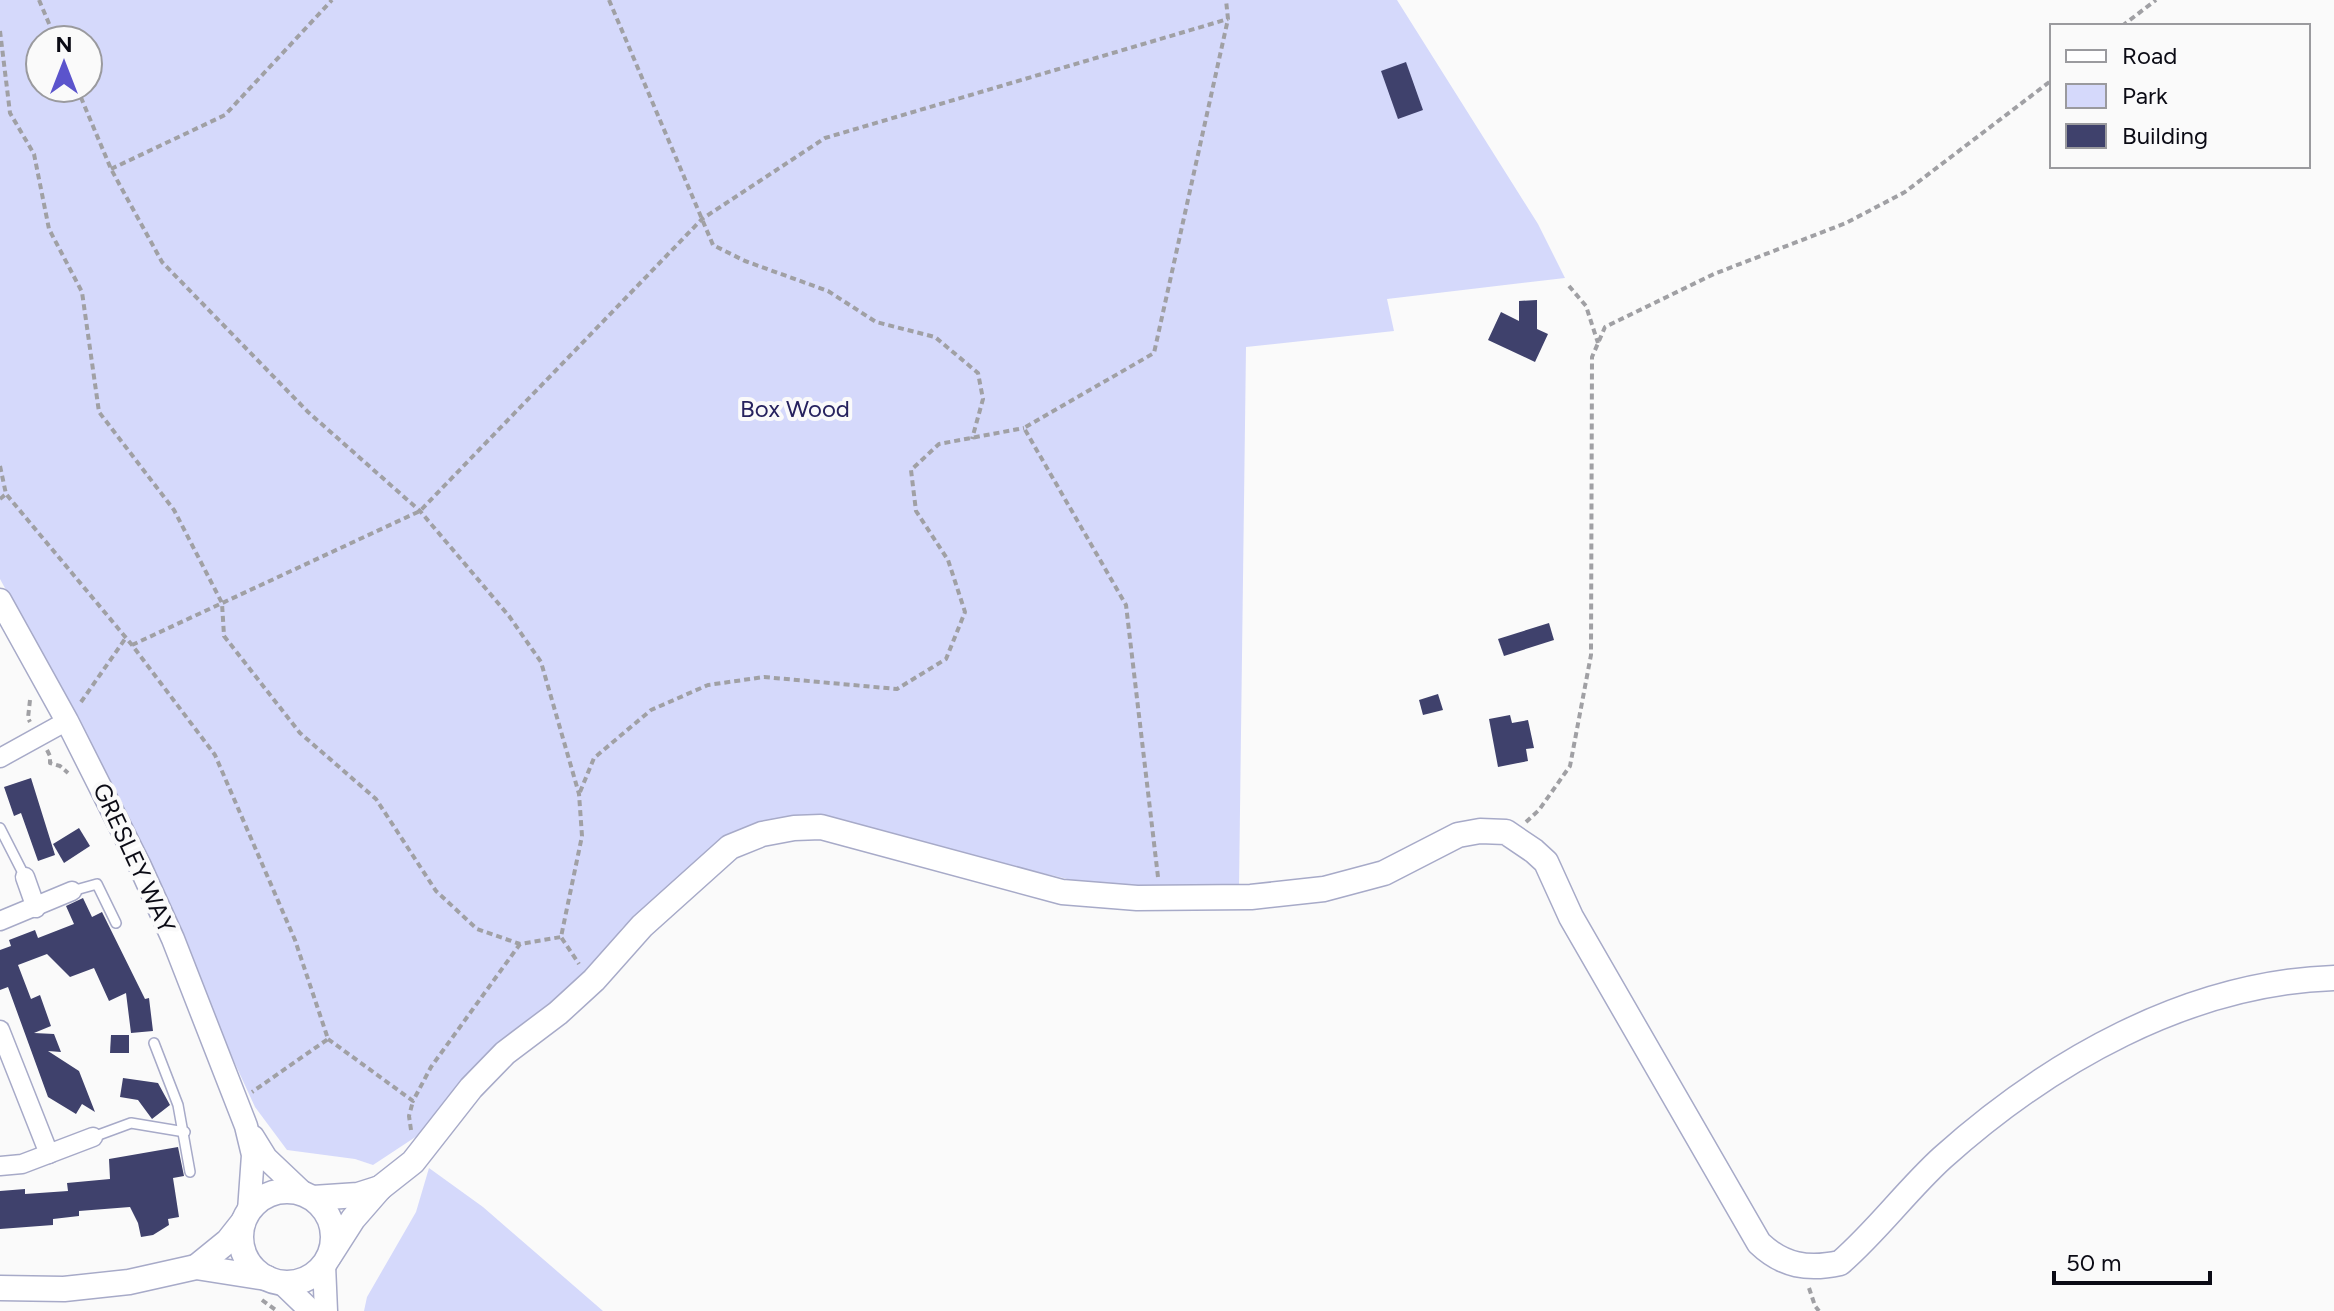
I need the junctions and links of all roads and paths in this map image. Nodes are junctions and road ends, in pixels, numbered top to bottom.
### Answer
1 (39, 0) edge
2 (332, 0) edge
3 (609, 0) edge
4 (1226, 0) edge
5 (2156, 0) edge
6 (1228, 19) junction
7 (49, 24) edge
8 (2125, 24) edge
9 (0, 31) edge
10 (2050, 82) edge
11 (84, 104) edge
12 (111, 169) junction
13 (702, 219) junction
14 (1569, 286) dead end
15 (1598, 343) junction
16 (1024, 428) junction
17 (972, 439) junction
18 (0, 466) edge
19 (6, 494) junction
20 (0, 499) edge
21 (420, 511) junction
22 (0, 600) edge
23 (222, 603) junction
24 (125, 639) junction
25 (132, 645) junction
26 (29, 693) dead end
27 (67, 721) junction
28 (39, 737) junction
29 (0, 758) edge
30 (73, 780) dead end
31 (579, 794) junction
32 (0, 828) edge
33 (1511, 835) junction
34 (25, 877) joint
35 (72, 891) joint
36 (1160, 898) junction
37 (36, 908) junction
38 (0, 921) edge
39 (116, 923) dead end
40 (561, 937) junction
41 (520, 944) junction
42 (2334, 978) edge
43 (594, 980) junction
44 (0, 1030) edge
45 (328, 1039) junction
46 (154, 1043) dead end
47 (237, 1103) junction
48 (246, 1126) junction
49 (185, 1132) junction
50 (93, 1137) joint
51 (49, 1154) junction
52 (0, 1166) edge
53 (190, 1172) dead end
54 (380, 1188) junction
55 (308, 1196) junction
56 (246, 1216) junction
57 (327, 1260) junction
58 (196, 1267) junction
59 (275, 1280) junction
60 (0, 1288) edge
61 (311, 1311) edge
62 (326, 1311) edge

1 - 7 path
2 - 12 path
3 - 13 path
4 - 6 path
5 - 8 path
6 - 13 path
6 - 16 path
9 - 23 path
10 - 15 path
11 - 12 path
12 - 21 path
13 - 17 path
13 - 21 path
14 - 15 path
15 - 33 path
16 - 17 path
16 - 36 path
17 - 31 path
18 - 19 path
19 - 20 path
19 - 24 path
21 - 23 path
21 - 31 path
22 - 27 street, GRESLEY WAY
23 - 25 path
23 - 41 path
24 - 25 path
24 - 27 path
25 - 45 path
26 - 28 path
27 - 28 street
27 - 47 street, GRESLEY WAY
28 - 29 street
28 - 30 path
31 - 40 path
32 - 34 lane
33 - 36 main road
33 - 42 main road
34 - 37 street
35 - 37 street
35 - 39 lane
36 - 43 main road
37 - 38 street
40 - 41 path
40 - 43 path
41 - 45 path
43 - 54 main road
44 - 51 street
45 - 47 path
46 - 49 lane
47 - 48 street, GRESLEY WAY
48 - 55 street, GRESLEY WAY
48 - 56 street, GRESLEY WAY
49 - 50 lane
49 - 53 lane
50 - 51 street
51 - 52 street
54 - 55 main road
54 - 57 main road
55 - 56 main road
55 - 57 main road
56 - 58 main road
56 - 59 main road
57 - 59 main road
57 - 62 street
58 - 59 main road
58 - 60 main road
59 - 61 street

